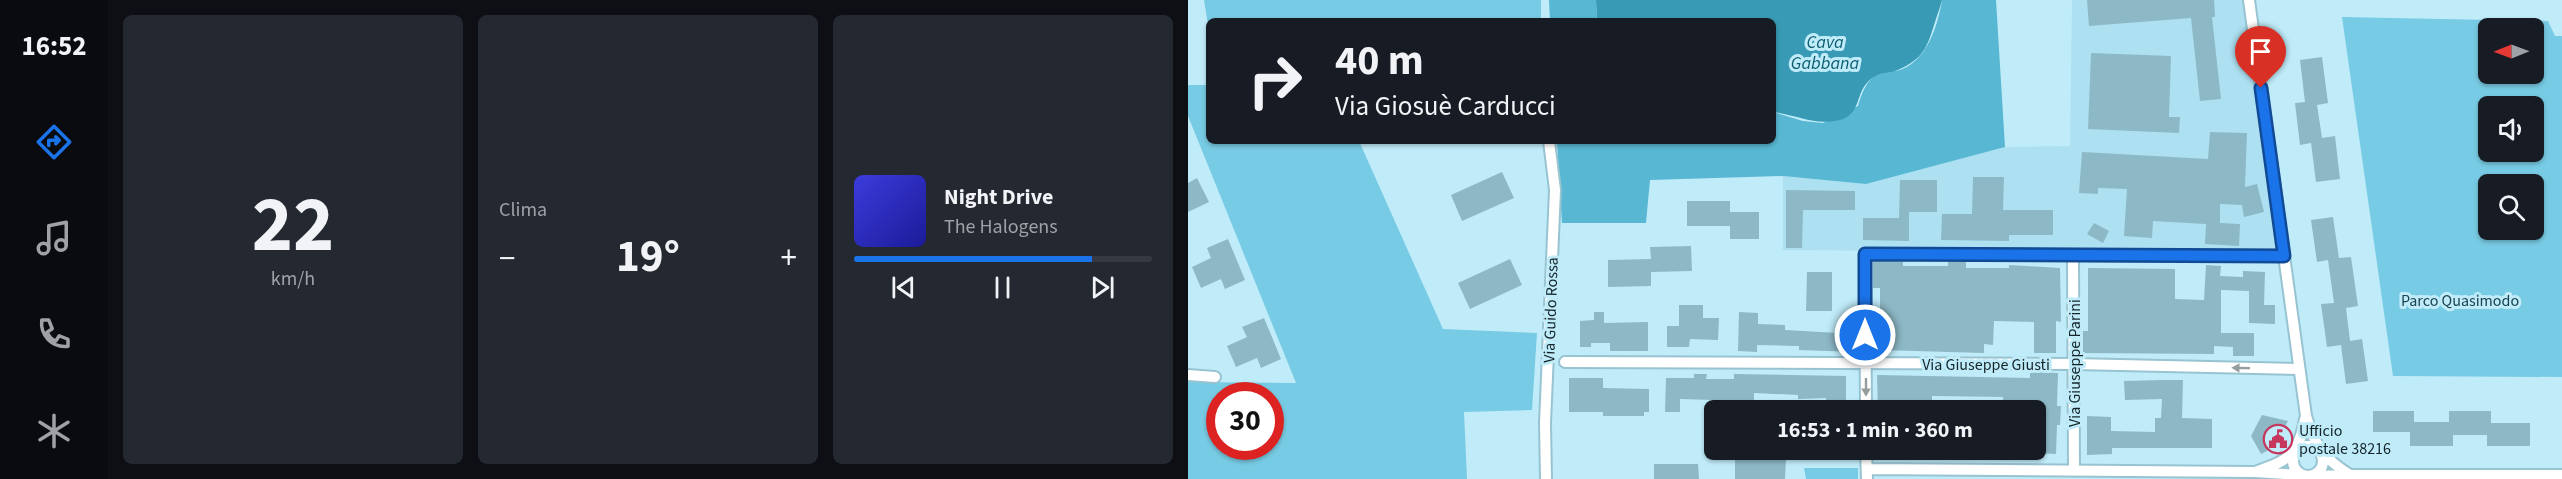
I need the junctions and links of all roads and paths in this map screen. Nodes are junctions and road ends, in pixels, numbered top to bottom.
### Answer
1 (2248, 0) edge
2 (1549, 144) edge
3 (2073, 255) junction
4 (2284, 256) junction
5 (1565, 362) dead end
6 (1866, 363) junction
7 (2074, 364) junction
8 (2299, 369) junction
9 (1188, 375) edge
10 (1215, 376) dead end
11 (1866, 400) edge
12 (2306, 416) junction
13 (2319, 450) junction
14 (2295, 451) junction
15 (2074, 471) junction
16 (2255, 472) junction
17 (1867, 474) edge
18 (2350, 474) junction
19 (2306, 475) junction
20 (2562, 475) edge
21 (1546, 479) edge

1 - 4 street
2 - 21 street, Via Guido Rossa
3 - 4 street
3 - 6 street
3 - 7 street, Via Giuseppe Parini
4 - 8 street
5 - 6 street, Via Giuseppe Giusti
6 - 7 street, Via Giuseppe Giusti
6 -> 11 street
8 -> 7 street, Via Giuseppe Giusti
7 - 15 street, Via Giuseppe Parini
8 - 12 street
9 - 10 street
12 - 13 street
12 - 14 street
13 - 14 street
13 - 18 street
13 - 19 street
14 - 16 street
14 - 19 street
15 - 16 street
15 - 17 street
16 - 19 street
18 - 19 street
18 - 20 street

